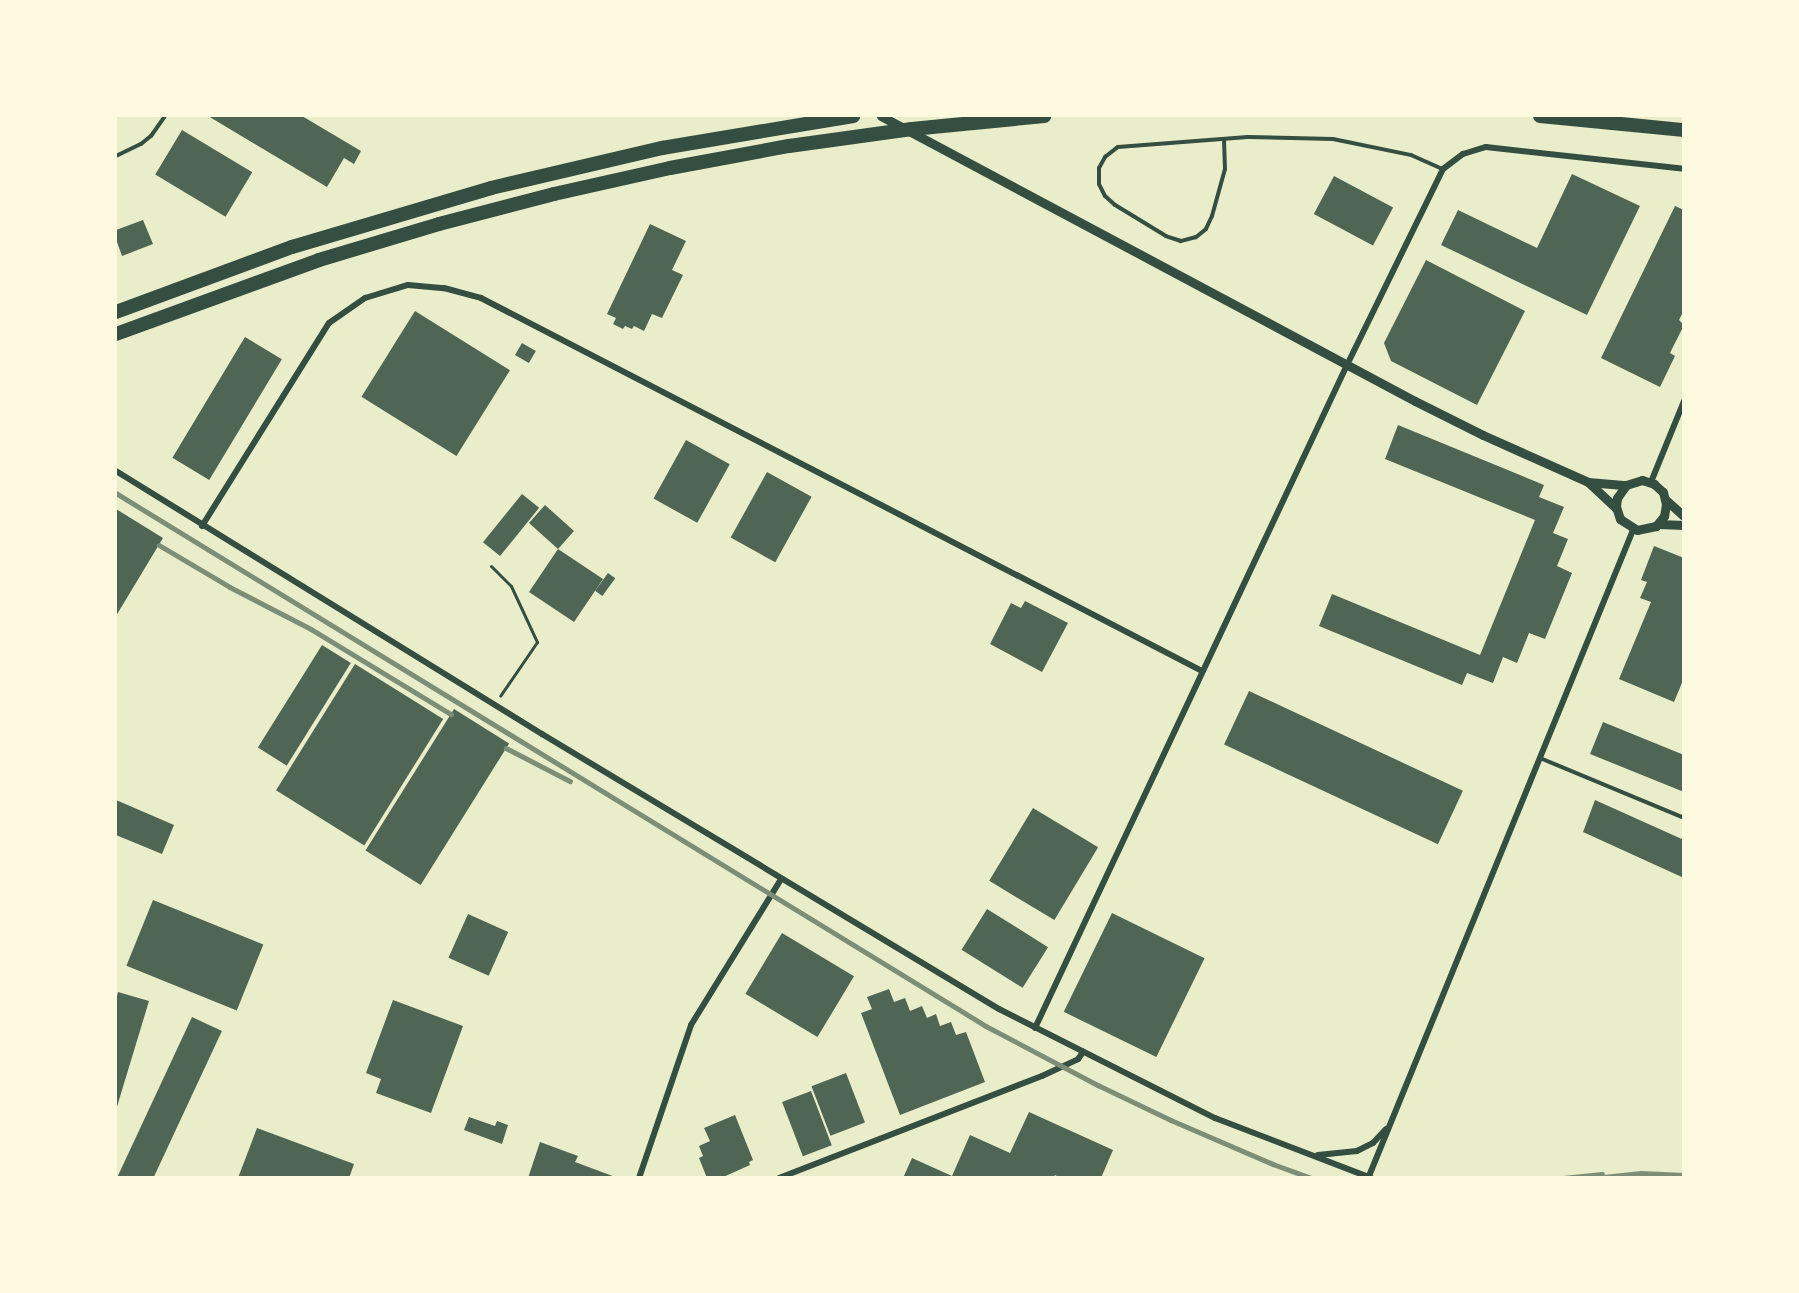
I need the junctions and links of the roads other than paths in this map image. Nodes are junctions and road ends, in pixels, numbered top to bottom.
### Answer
1 (165, 116) edge
2 (853, 116) edge
3 (881, 116) edge
4 (1044, 116) edge
5 (1540, 116) edge
6 (1683, 130) edge
7 (1224, 140) junction
8 (116, 156) edge
9 (1443, 169) junction
10 (1683, 169) edge
11 (116, 312) edge
12 (116, 334) edge
13 (1347, 365) junction
14 (1683, 401) edge
15 (116, 471) edge
16 (1588, 482) junction
17 (1651, 482) junction
18 (1626, 484) junction
19 (1666, 500) junction
20 (1616, 508) junction
21 (1683, 516) edge
22 (1658, 524) junction
23 (1683, 525) edge
24 (202, 526) junction
25 (1633, 530) junction
26 (1202, 672) junction
27 (1539, 758) junction
28 (1683, 818) edge
29 (781, 879) junction
30 (1035, 1028) junction
31 (1083, 1052) junction
32 (1392, 1121) junction
33 (1313, 1155) junction
34 (1370, 1177) edge
35 (639, 1178) edge
36 (779, 1178) edge

1 - 8 lane
2 - 11 highway
3 - 13 street
4 - 12 highway
5 - 6 highway
7 - 7 lane
7 - 9 lane
9 - 10 street
9 - 13 street
13 - 16 street
13 - 26 street
14 - 17 street
15 - 24 street
16 - 18 street
16 - 20 street
17 - 18 street
17 - 19 street
18 - 20 street
19 - 21 street
19 - 22 street
20 - 25 street
22 - 23 street
22 - 25 street
24 - 26 street
24 - 29 street
25 - 27 street
26 - 30 street
27 - 28 lane
27 - 32 street
29 - 30 street
29 - 35 street
30 - 31 street
31 - 33 street
31 - 36 street
32 - 33 street
32 - 34 street
33 - 34 street

